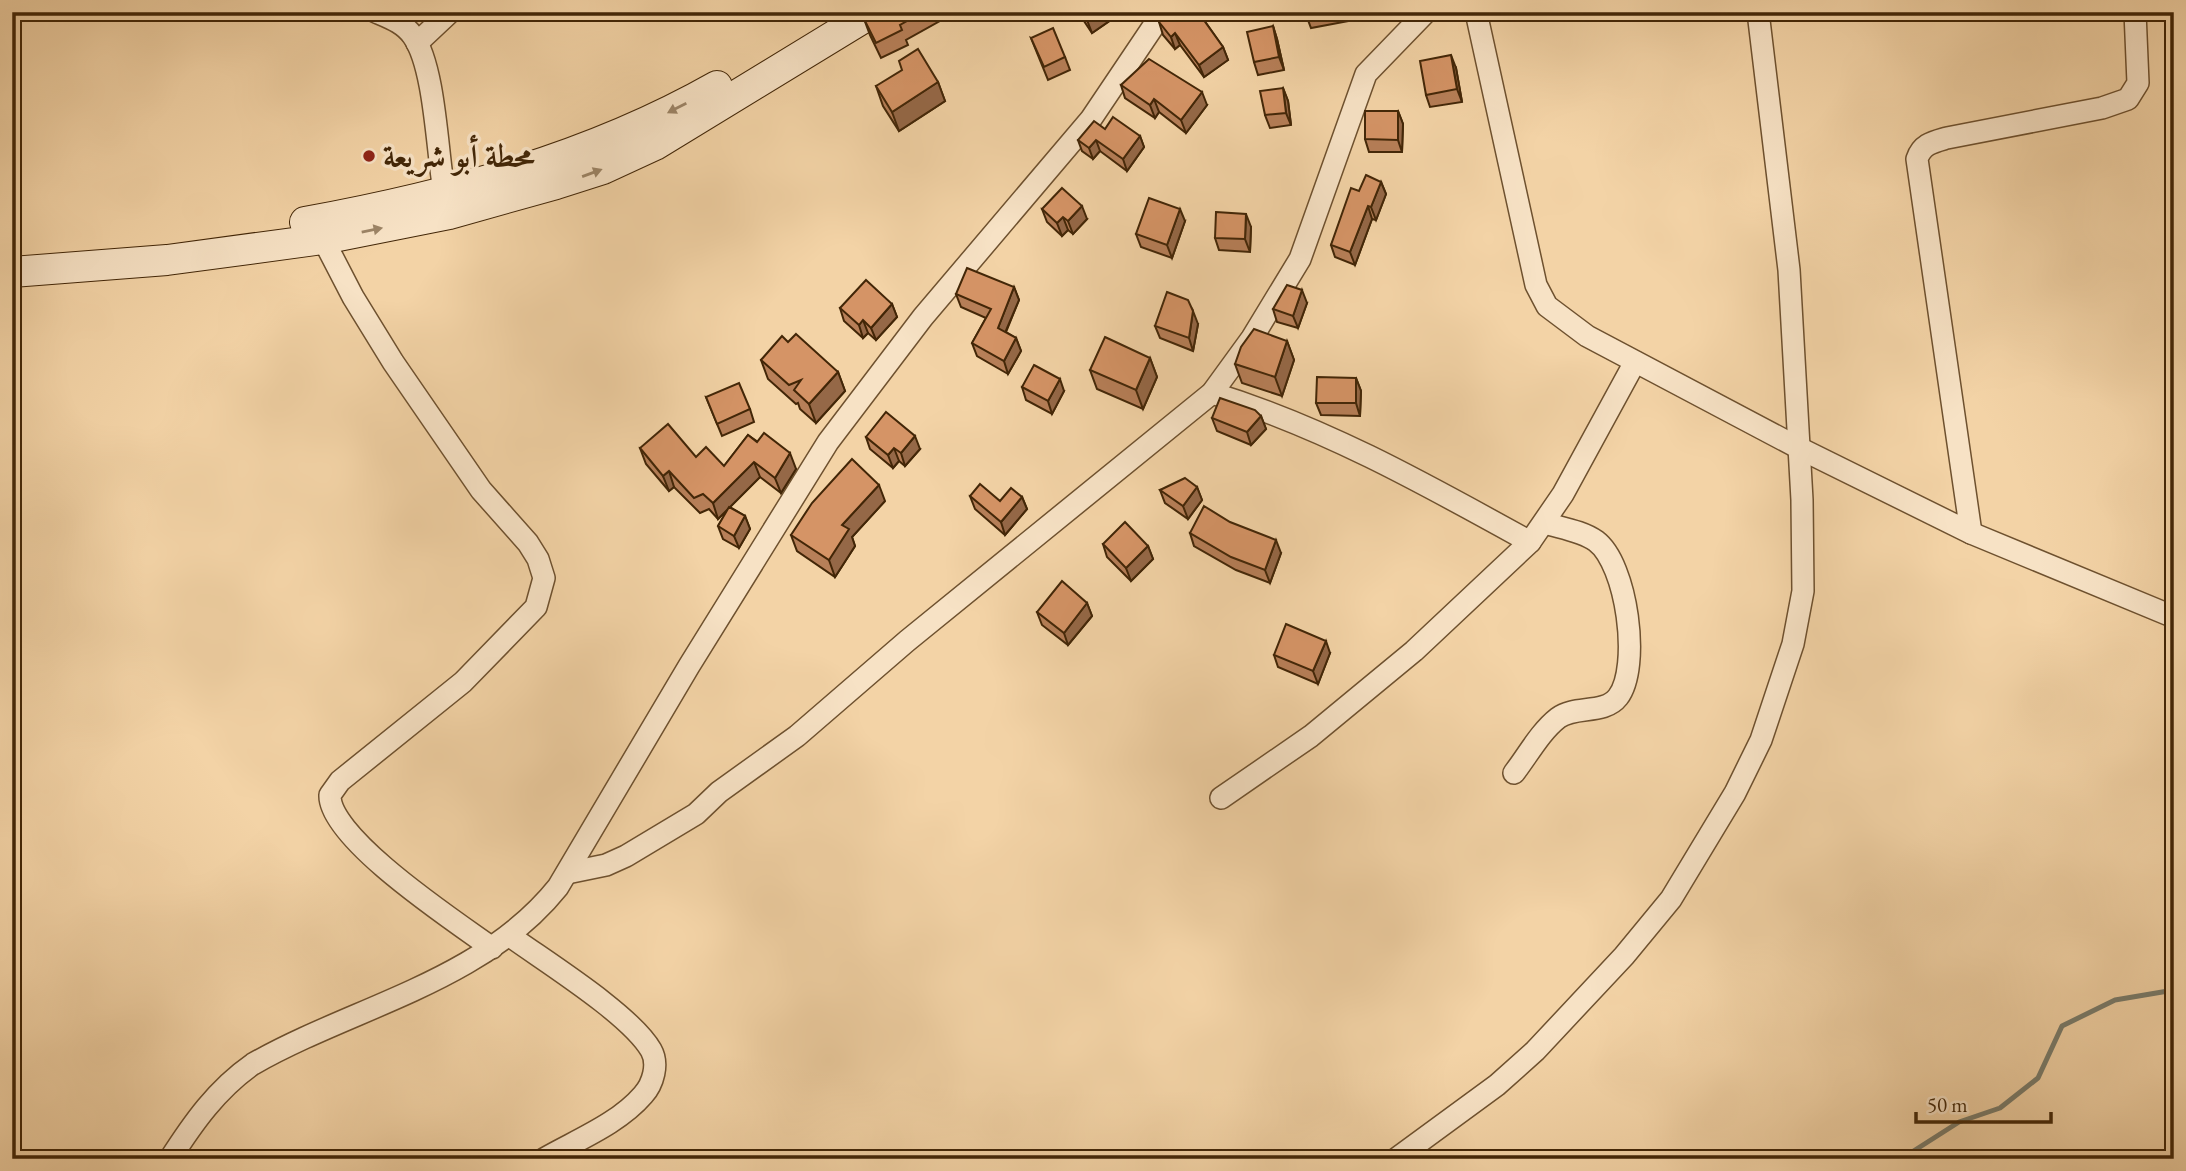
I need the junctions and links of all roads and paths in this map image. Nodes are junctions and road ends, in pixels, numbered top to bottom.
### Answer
1 (376, 12) edge
2 (450, 12) edge
3 (842, 12) edge
4 (873, 12) edge
5 (1163, 12) edge
6 (1426, 12) edge
7 (1476, 12) edge
8 (1758, 12) edge
9 (2135, 12) edge
10 (417, 43) junction
11 (444, 191) junction
12 (323, 239) junction
13 (12, 254) edge
14 (12, 272) edge
15 (1636, 362) junction
16 (1212, 393) junction
17 (1797, 447) junction
18 (1545, 523) junction
19 (1971, 533) junction
20 (1530, 542) junction
21 (2174, 617) edge
22 (1514, 772) dead end
23 (1221, 798) dead end
24 (567, 873) junction
25 (510, 936) junction
26 (492, 948) junction
27 (170, 1159) edge
28 (544, 1159) edge
29 (1396, 1159) edge

1 - 10 street
2 - 10 street
3 -> 11 main road
12 -> 4 main road
5 - 24 street
6 - 16 street
7 - 15 street
8 - 17 street
9 - 19 street
10 - 11 street
11 - 13 main road
12 - 14 main road
12 - 26 street
15 - 17 street
15 - 18 street
16 - 20 street
16 - 24 street
17 - 19 street
17 - 29 street
18 - 20 street
18 - 22 street
19 - 21 street
20 - 23 street
24 - 25 street
25 - 26 street
25 - 28 street
26 - 27 street

